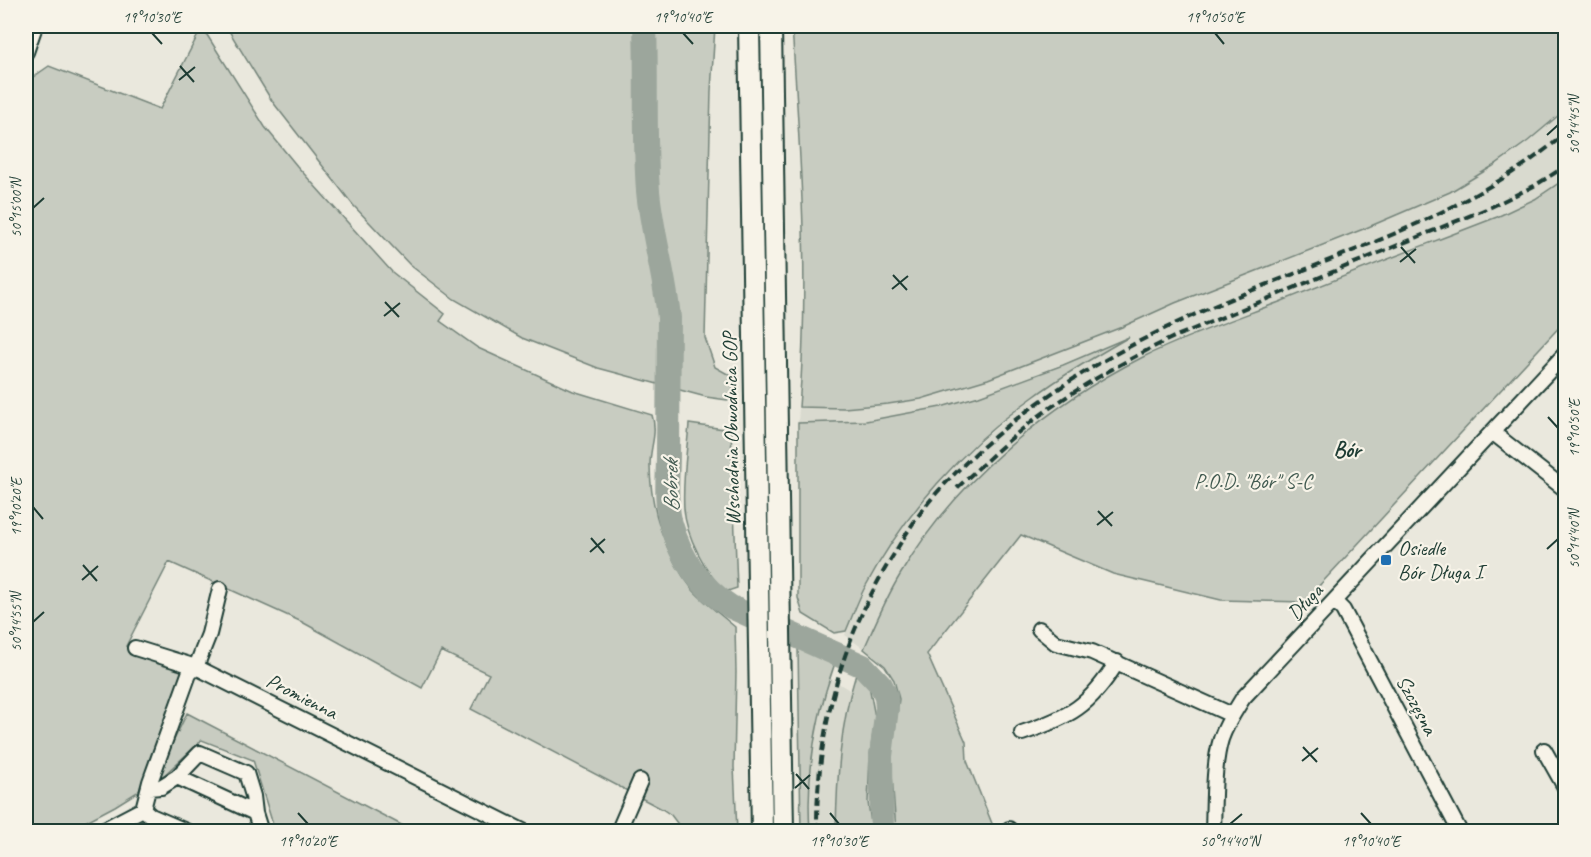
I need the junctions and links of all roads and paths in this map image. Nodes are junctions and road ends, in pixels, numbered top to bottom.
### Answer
1 (35, 26) edge
2 (749, 26) edge
3 (771, 26) edge
4 (26, 52) edge
5 (1566, 353) edge
6 (1492, 432) junction
7 (1566, 490) edge
8 (220, 589) dead end
9 (1334, 601) junction
10 (1039, 630) dead end
11 (135, 648) dead end
12 (1117, 662) junction
13 (196, 667) junction
14 (1232, 716) junction
15 (1022, 733) dead end
16 (1544, 750) dead end
17 (177, 777) junction
18 (640, 781) dead end
19 (149, 788) junction
20 (1566, 789) edge
21 (143, 809) junction
22 (255, 813) junction
23 (99, 831) edge
24 (188, 831) edge
25 (261, 831) edge
26 (525, 831) edge
27 (618, 831) edge
28 (762, 831) edge
29 (783, 831) edge
30 (1213, 831) edge
31 (1460, 831) edge

1 - 4 street
2 - 28 highway, Wschodnia Obwodnica GOP
3 - 29 highway
5 - 6 street, Długa
6 - 7 street
6 - 9 street, Długa
8 - 13 street
9 - 14 street, Długa
9 - 31 street, Szczęsna
10 - 12 street
11 - 13 street, Promienna
12 - 14 street
12 - 15 street
13 - 19 street
13 - 26 street, Promienna
14 - 30 street, Długa
16 - 20 street
17 - 19 street
17 - 22 street
17 - 22 street
18 - 27 street
19 - 21 street
21 - 23 street
21 - 24 street
22 - 25 street

